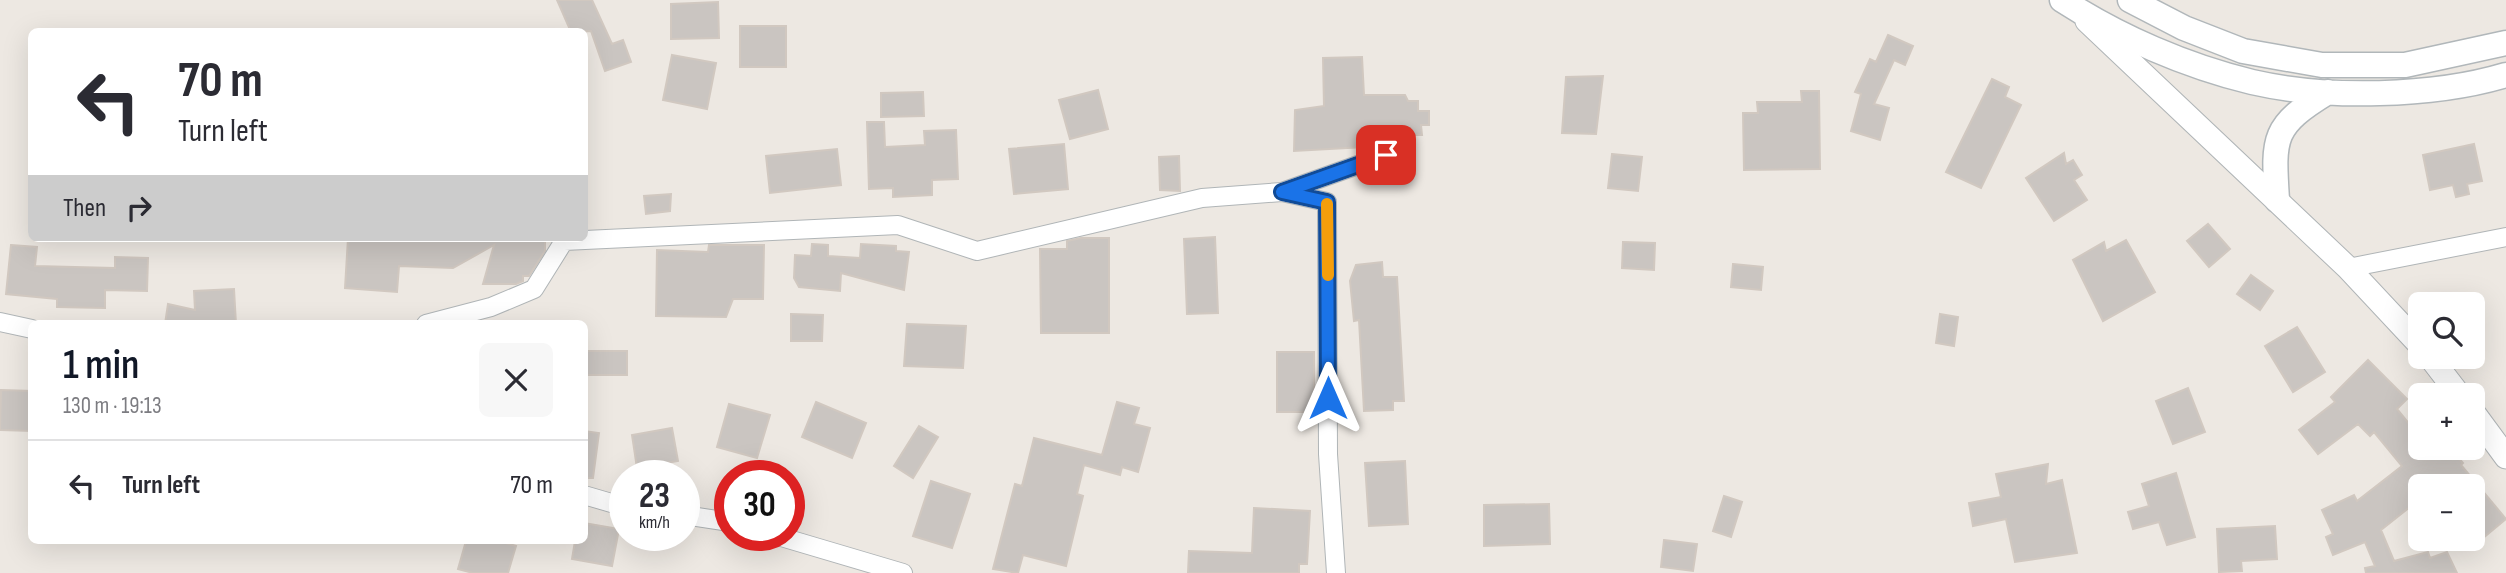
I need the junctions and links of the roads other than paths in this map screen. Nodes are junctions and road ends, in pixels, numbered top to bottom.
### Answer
1 (2130, 0) edge
2 (2066, 3) edge
3 (2506, 43) edge
4 (2506, 75) edge
5 (2328, 92) junction
6 (1386, 155) dead end
7 (1282, 192) junction
8 (2277, 201) junction
9 (2506, 237) edge
10 (588, 240) edge
11 (563, 242) edge
12 (2348, 268) junction
13 (441, 320) edge
14 (0, 322) edge
15 (28, 328) edge
16 (2408, 332) edge
17 (2439, 369) edge
18 (2450, 383) edge
19 (2485, 428) edge
20 (2506, 457) edge
21 (588, 496) edge
22 (609, 502) edge
23 (805, 544) edge
24 (903, 573) edge
25 (1336, 573) edge

1 - 3 main road
2 - 5 main road
2 - 8 street
4 - 5 main road
5 - 8 main road
6 - 7 street
7 - 10 street
7 - 25 street
8 - 12 street
9 - 12 street
11 - 13 street
12 - 16 street
14 - 15 street
17 - 18 street
19 - 20 street
21 - 22 street
23 - 24 street

